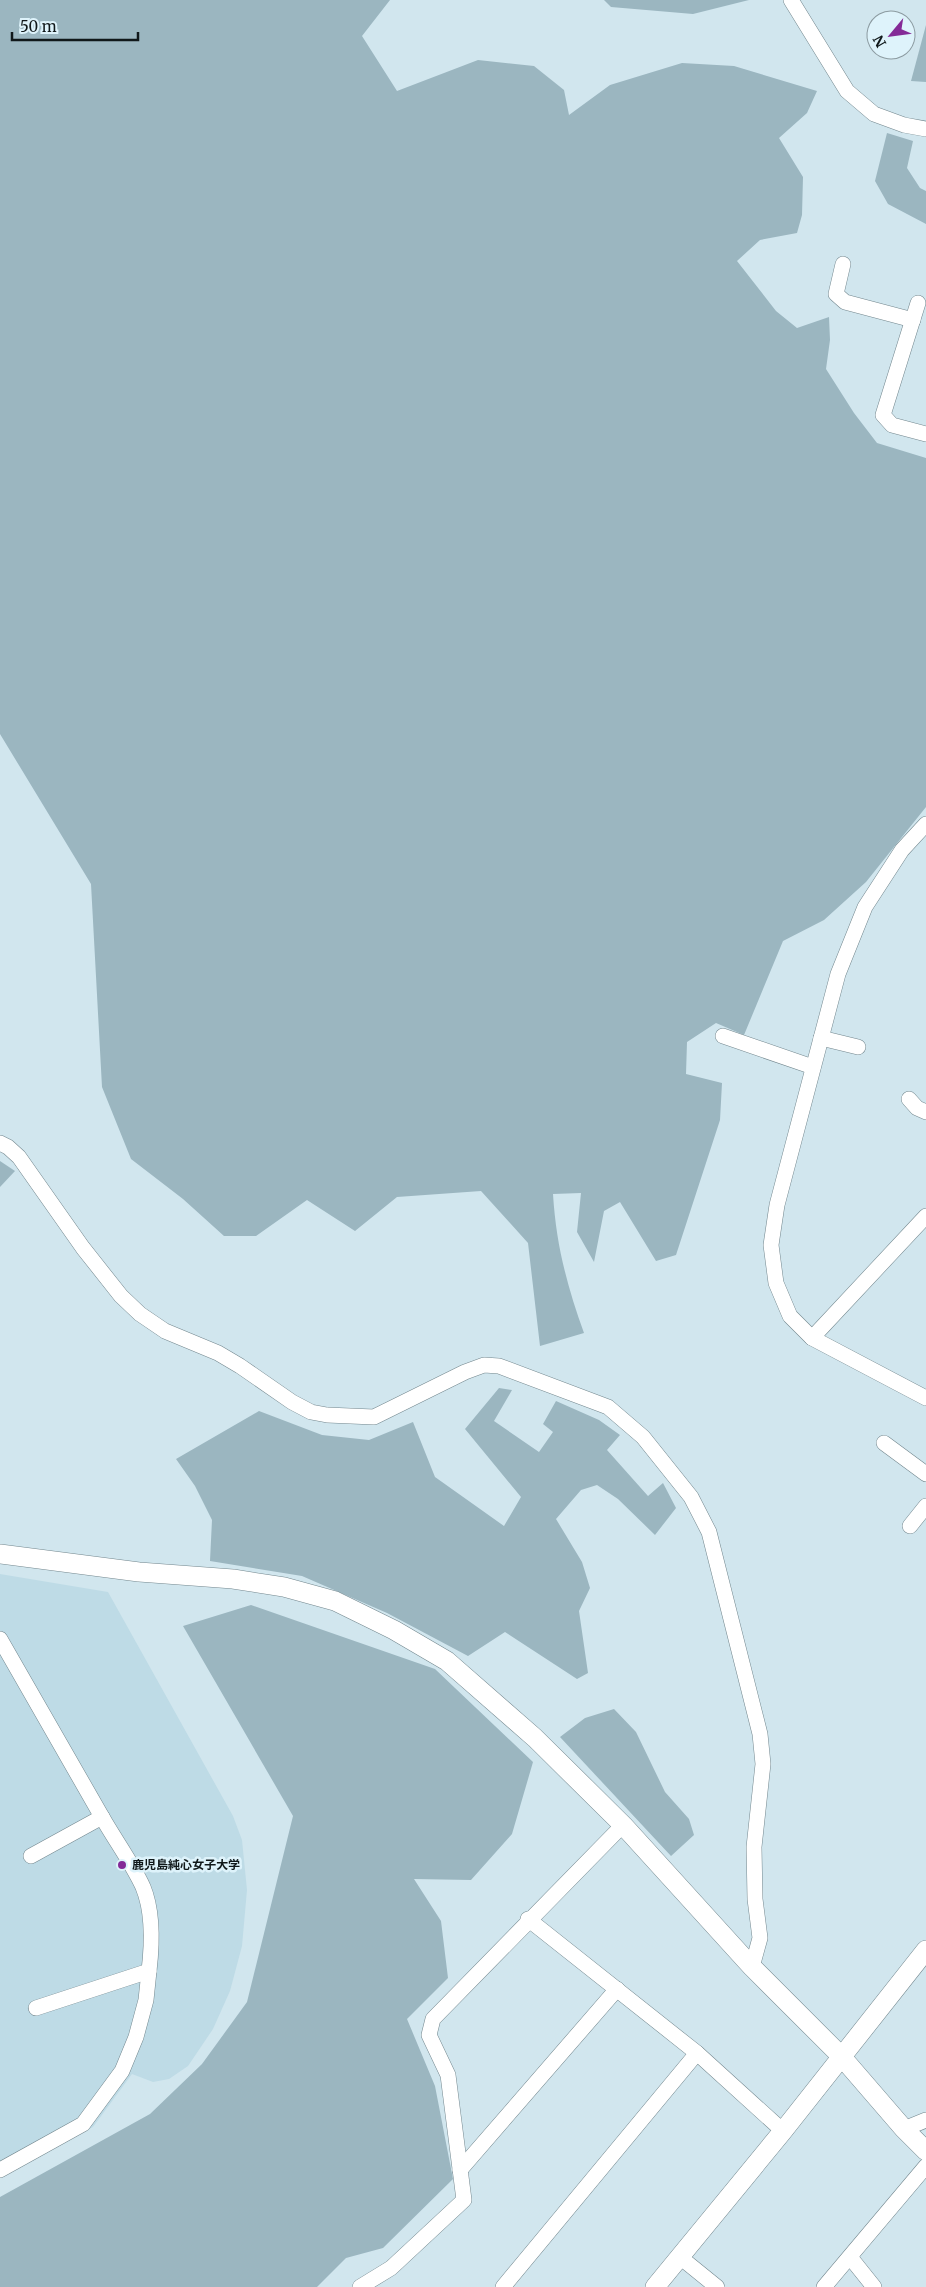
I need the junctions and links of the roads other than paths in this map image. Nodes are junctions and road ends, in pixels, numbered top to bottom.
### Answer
1 (791, 0) edge
2 (926, 129) edge
3 (843, 264) dead end
4 (918, 303) dead end
5 (913, 320) junction
6 (926, 434) edge
7 (926, 824) edge
8 (723, 1036) dead end
9 (821, 1038) junction
10 (858, 1047) dead end
11 (814, 1067) junction
12 (909, 1099) dead end
13 (926, 1112) edge
14 (0, 1143) edge
15 (926, 1216) edge
16 (812, 1338) junction
17 (926, 1398) edge
18 (884, 1443) dead end
19 (926, 1474) edge
20 (926, 1506) edge
21 (910, 1526) dead end
22 (0, 1554) edge
23 (0, 1639) edge
24 (102, 1817) junction
25 (623, 1825) junction
26 (31, 1856) dead end
27 (528, 1919) junction
28 (926, 1950) edge
29 (752, 1967) junction
30 (149, 1971) junction
31 (617, 1990) junction
32 (36, 2008) dead end
33 (697, 2053) junction
34 (841, 2056) junction
35 (926, 2120) edge
36 (904, 2129) junction
37 (782, 2131) junction
38 (926, 2151) edge
39 (926, 2166) edge
40 (0, 2170) edge
41 (460, 2170) junction
42 (680, 2257) junction
43 (850, 2257) junction
44 (360, 2287) edge
45 (503, 2287) edge
46 (655, 2287) edge
47 (717, 2287) edge
48 (824, 2287) edge
49 (874, 2287) edge

1 - 2 street
3 - 5 street
4 - 5 street
5 - 6 street
7 - 9 street
8 - 11 street
9 - 10 street
9 - 11 street
11 - 16 street
12 - 13 street
14 - 29 street
15 - 16 street
16 - 17 street
18 - 19 street
20 - 21 street
22 - 25 street
23 - 24 street
24 - 26 street
24 - 30 street
25 - 27 street
25 - 29 street
27 - 31 street
27 - 41 street
28 - 34 street
29 - 34 street
30 - 32 street
30 - 40 street
31 - 33 street
31 - 41 street
33 - 37 street
33 - 45 street
34 - 36 street
34 - 37 street
35 - 36 street
36 - 38 street
37 - 42 street
39 - 43 street
41 - 44 street
42 - 46 street
42 - 47 street
43 - 48 street
43 - 49 street

